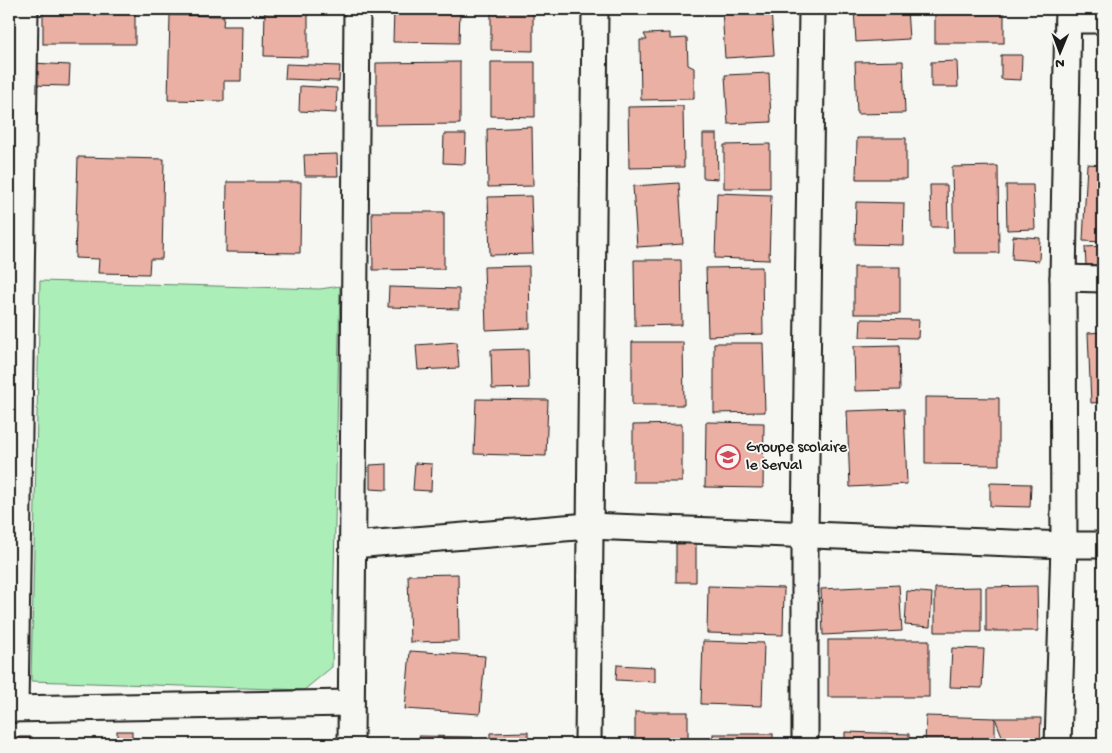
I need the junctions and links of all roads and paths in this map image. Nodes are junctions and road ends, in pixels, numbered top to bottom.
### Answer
1 (25, 9) edge
2 (358, 9) edge
3 (595, 9) edge
4 (812, 9) edge
5 (1068, 14) edge
6 (1103, 20) edge
7 (1063, 278) junction
8 (1103, 279) edge
9 (589, 526) junction
10 (805, 534) junction
11 (353, 544) junction
12 (1064, 545) junction
13 (1103, 545) edge
14 (351, 703) junction
15 (12, 709) edge
16 (351, 744) edge
17 (588, 744) edge
18 (805, 744) edge
19 (1058, 744) edge

1 - 15 street
2 - 11 street
3 - 9 street
4 - 10 street
5 - 6 street
5 - 7 street
7 - 8 street
7 - 12 street
9 - 10 street
9 - 11 street
9 - 17 street
10 - 12 street
10 - 18 street
11 - 14 street
12 - 13 street
12 - 19 street
14 - 15 street
14 - 16 street

